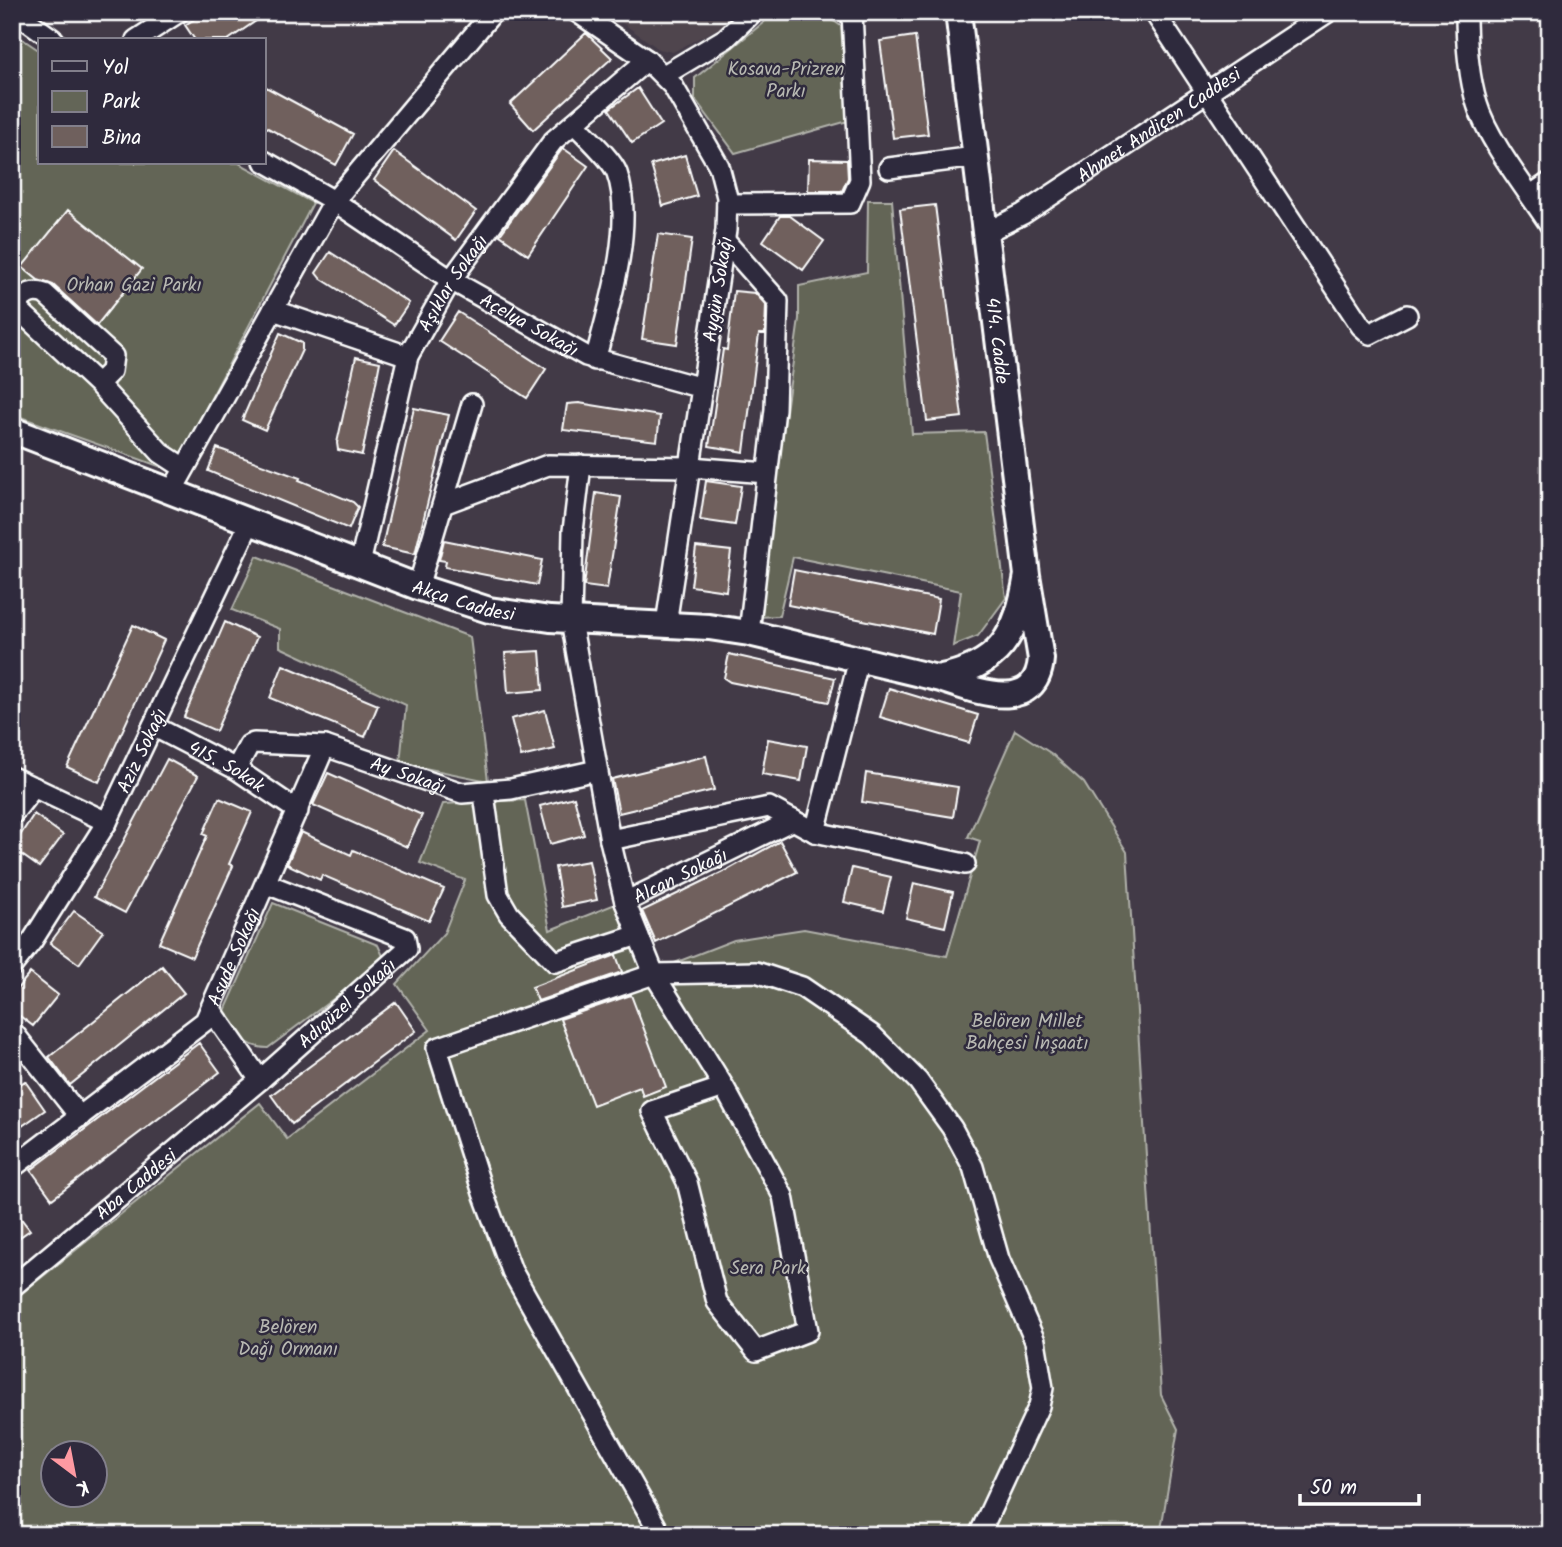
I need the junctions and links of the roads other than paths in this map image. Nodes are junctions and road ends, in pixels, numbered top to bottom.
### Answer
1 (15, 12) edge
2 (180, 12) edge
3 (493, 12) edge
4 (577, 12) edge
5 (753, 12) edge
6 (852, 12) edge
7 (958, 12) edge
8 (1154, 12) edge
9 (1328, 12) edge
10 (1466, 12) edge
11 (51, 38) edge
12 (139, 38) edge
13 (647, 60) junction
14 (664, 75) junction
15 (1206, 93) junction
16 (574, 123) junction
17 (975, 157) junction
18 (266, 162) edge
19 (889, 168) dead end
20 (1550, 182) edge
21 (1531, 195) junction
22 (334, 201) junction
23 (727, 204) junction
24 (1550, 225) edge
25 (985, 233) junction
26 (724, 241) junction
27 (451, 280) junction
28 (273, 310) junction
29 (1407, 315) dead end
30 (408, 356) junction
31 (596, 360) junction
32 (98, 384) junction
33 (702, 388) junction
34 (472, 404) dead end
35 (12, 430) edge
36 (581, 465) junction
37 (690, 467) junction
38 (184, 468) junction
39 (767, 473) junction
40 (172, 491) junction
41 (443, 504) junction
42 (250, 522) junction
43 (360, 564) junction
44 (1027, 575) junction
45 (418, 587) junction
46 (571, 621) junction
47 (666, 624) junction
48 (749, 633) junction
49 (859, 659) junction
50 (1040, 668) joint
51 (937, 678) junction
52 (153, 726) junction
53 (325, 746) junction
54 (236, 769) junction
55 (597, 771) junction
56 (12, 776) edge
57 (34, 787) junction
58 (484, 794) junction
59 (298, 811) junction
60 (12, 816) edge
61 (793, 820) junction
62 (107, 822) junction
63 (815, 832) junction
64 (610, 840) junction
65 (965, 864) dead end
66 (267, 884) junction
67 (625, 901) junction
68 (638, 934) junction
69 (12, 966) edge
70 (654, 974) junction
71 (212, 1011) junction
72 (12, 1031) edge
73 (260, 1080) junction
74 (724, 1087) junction
75 (80, 1118) junction
76 (12, 1168) edge
77 (12, 1287) edge
78 (661, 1535) edge
79 (979, 1535) edge

1 - 11 street
2 - 12 street
3 - 22 street
4 - 13 street, Aygün Sokağı
5 - 14 street
6 - 23 street
7 - 17 main road, 414. Cadde
8 - 15 street
9 - 15 street, Ahmet Andiçen Caddesi
10 - 21 street
13 - 14 street, Aygün Sokağı
13 - 16 street, Aşıklar Sokağı
14 - 23 street, Aygün Sokağı
15 - 25 street, Ahmet Andiçen Caddesi
15 - 29 street
16 - 27 street, Aşıklar Sokağı
16 - 31 street
17 - 19 street
17 - 25 main road, 414. Cadde
18 - 22 street, Açelya Sokağı
20 - 21 street
21 - 24 street
22 - 27 street, Açelya Sokağı
22 - 28 street
23 - 26 street, Aygün Sokağı
25 - 44 main road, 414. Cadde
26 - 33 street, Aygün Sokağı
26 - 39 street
27 - 30 street, Aşıklar Sokağı
27 - 31 street, Açelya Sokağı
28 - 30 street
28 - 38 street
30 - 43 street, Aşıklar Sokağı
31 - 33 street, Açelya Sokağı
32 - 32 street
32 - 38 street
33 - 37 street, Aygün Sokağı
34 - 41 street
35 - 40 main road, Akça Caddesi
36 - 37 street
36 - 41 street
36 - 46 street, Alcan Sokağı
37 - 39 street
37 - 47 street, Aygün Sokağı
38 - 40 street
39 - 48 street
40 - 42 main road, Akça Caddesi
41 - 45 street
42 - 43 main road, Akça Caddesi
42 - 52 street, Aziz Sokağı
43 - 45 main road, Akça Caddesi
44 - 50 main road, 414. Cadde
44 - 51 main road, Akça Caddesi
45 - 46 main road, Akça Caddesi
46 - 47 main road, Akça Caddesi
46 - 55 street, Alcan Sokağı
47 - 48 main road, Akça Caddesi
48 - 49 main road, Akça Caddesi
49 - 51 main road, Akça Caddesi
49 - 63 street
50 - 51 main road, Akça Caddesi
52 - 54 street, 415. Sokak
52 - 62 street, Aziz Sokağı
53 - 54 street, Ay Sokağı
53 - 58 street, Ay Sokağı
53 - 59 street, Asude Sokağı
54 - 59 street, 415. Sokak
55 - 58 street, Ay Sokağı
55 - 64 street, Alcan Sokağı
56 - 57 street
57 - 60 street
57 - 62 street
58 - 68 street
59 - 66 street, Asude Sokağı
61 - 63 street, Alcan Sokağı
61 - 64 street, Alcan Sokağı
61 - 67 street, Alcan Sokağı
62 - 69 street, Aziz Sokağı
63 - 65 street, Alcan Sokağı
64 - 67 street, Alcan Sokağı
66 - 71 street, Asude Sokağı
66 - 73 street, Adıgüzel Sokağı
67 - 68 street
68 - 70 street
70 - 74 street
70 - 78 street
70 - 79 street
71 - 73 street
71 - 75 street, Asude Sokağı
72 - 75 street
73 - 77 street, Aba Caddesi
74 - 74 street
75 - 76 street, Asude Sokağı

